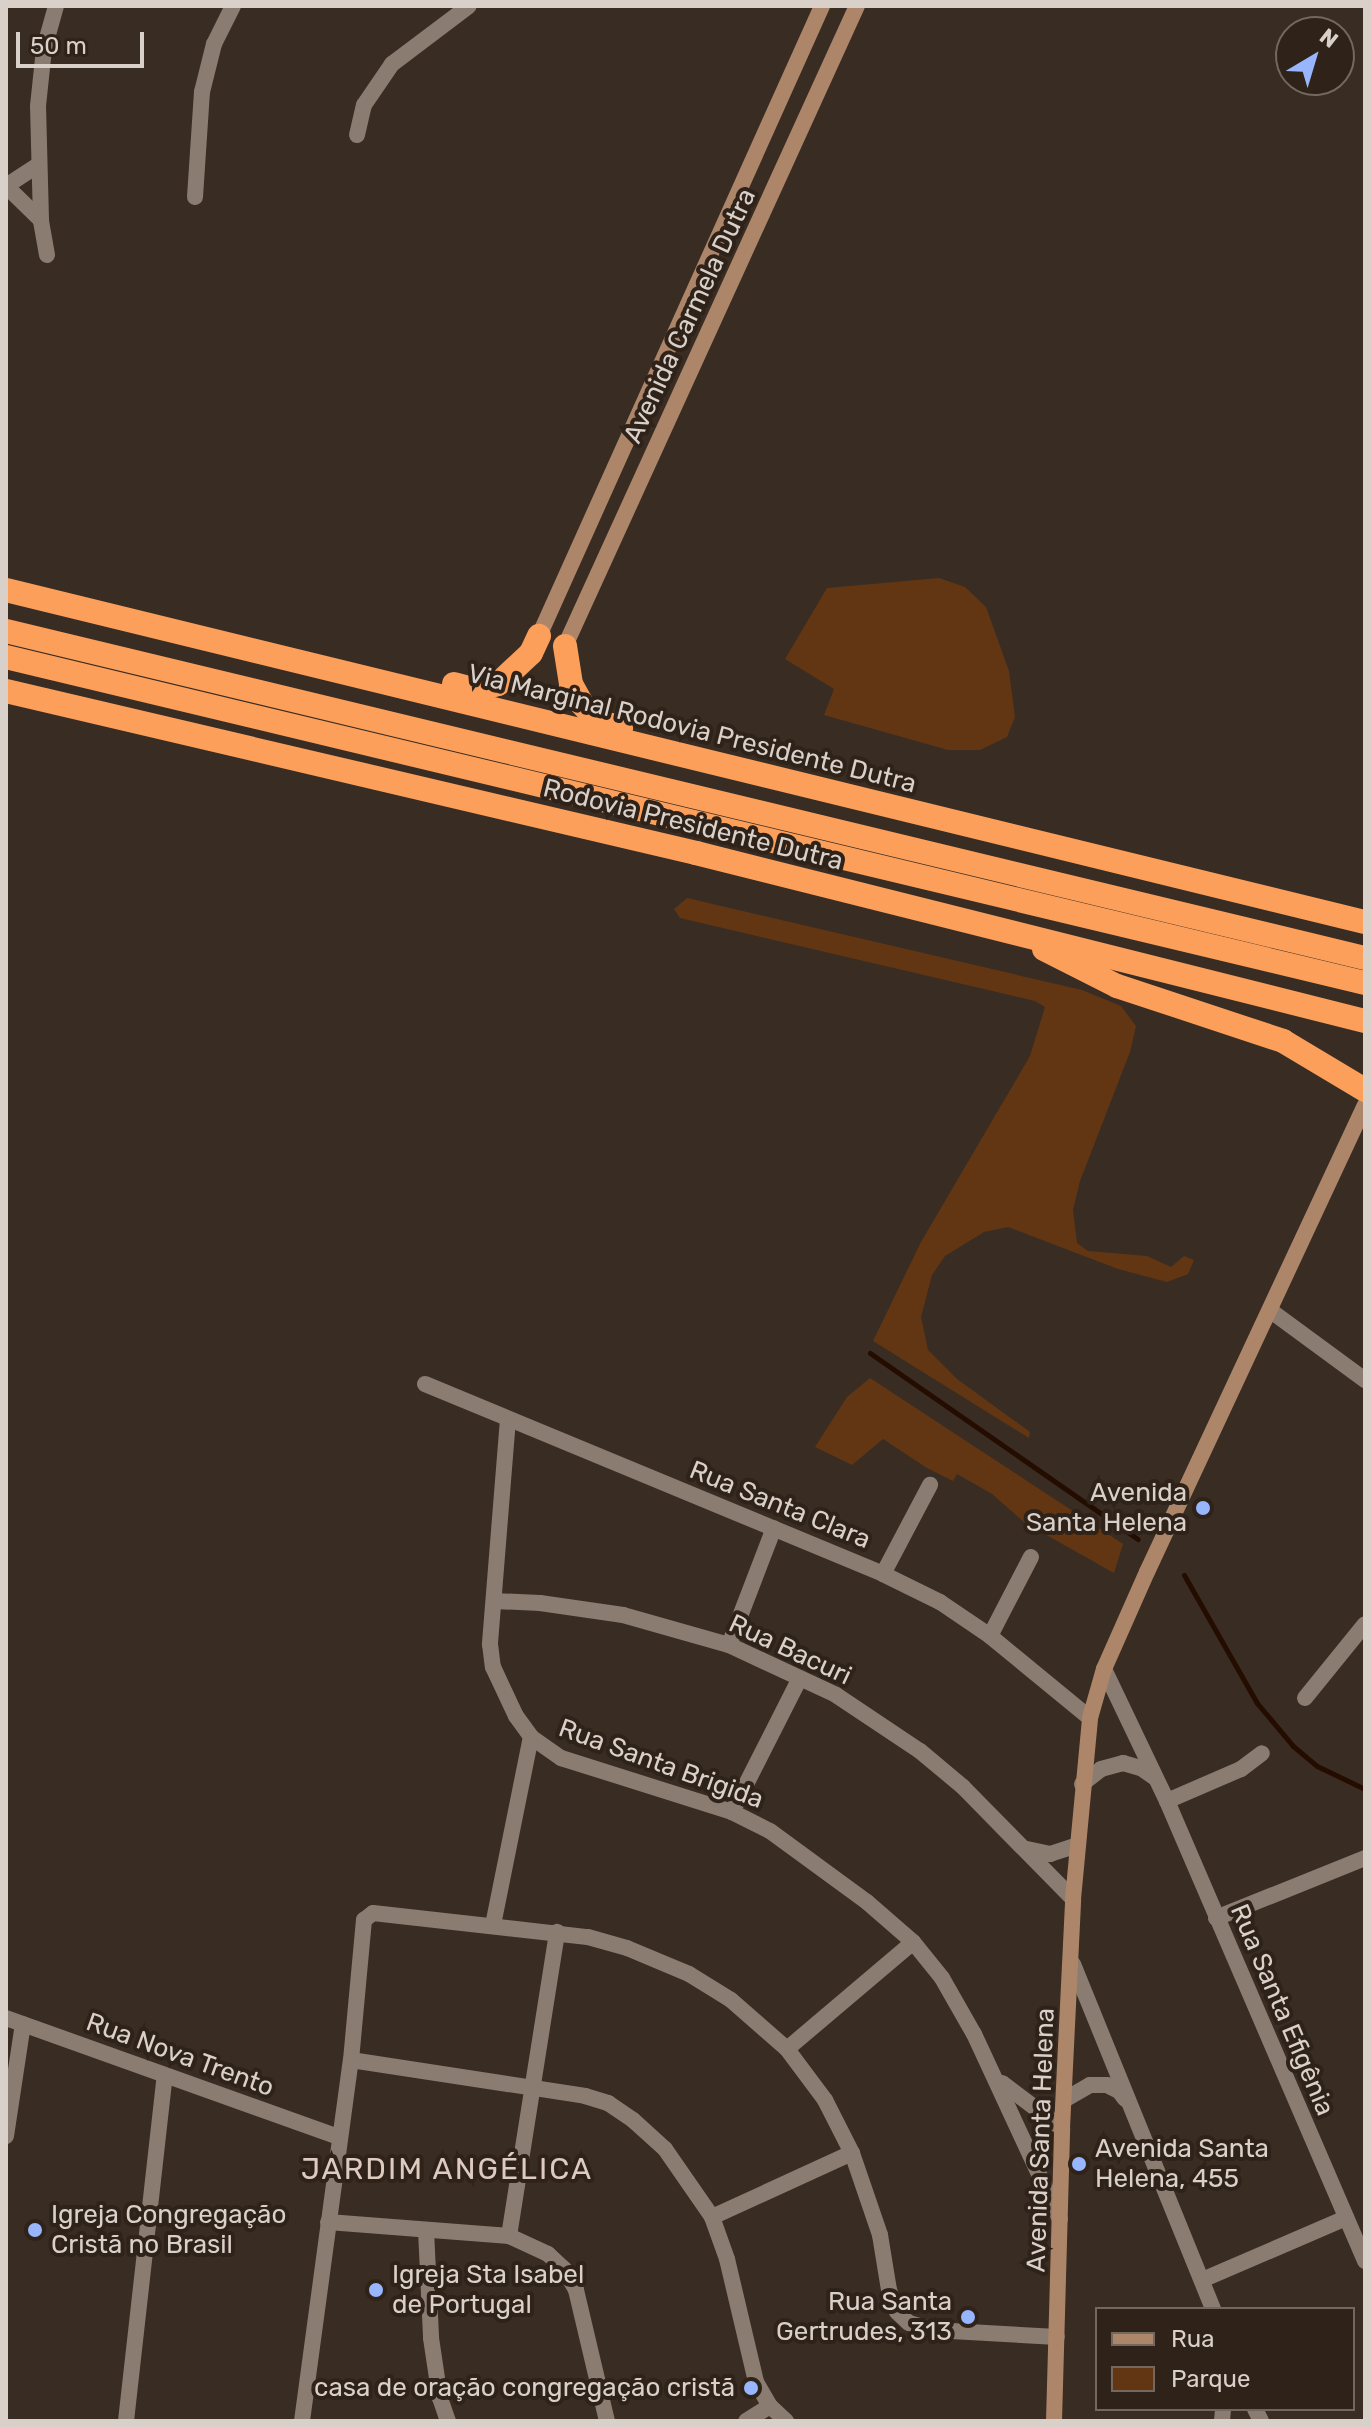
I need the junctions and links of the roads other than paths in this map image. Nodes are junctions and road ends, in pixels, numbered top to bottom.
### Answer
1 (56, 6) edge
2 (233, 6) edge
3 (469, 6) edge
4 (822, 6) edge
5 (857, 6) edge
6 (357, 135) dead end
7 (38, 165) junction
8 (6, 186) edge
9 (195, 197) dead end
10 (41, 220) junction
11 (47, 255) dead end
12 (6, 590) edge
13 (6, 631) edge
14 (539, 636) joint
15 (565, 646) joint
16 (6, 657) edge
17 (293, 659) junction
18 (6, 691) edge
19 (763, 774) junction
20 (1365, 922) edge
21 (1014, 933) junction
22 (1365, 958) edge
23 (1365, 983) edge
24 (1365, 1021) edge
25 (1365, 1090) edge
26 (1365, 1105) edge
27 (1271, 1311) junction
28 (1365, 1380) edge
29 (425, 1384) dead end
30 (508, 1419) junction
31 (930, 1485) dead end
32 (774, 1528) junction
33 (1031, 1557) dead end
34 (883, 1574) junction
35 (494, 1601) junction
36 (1365, 1624) edge
37 (990, 1636) junction
38 (729, 1645) junction
39 (1104, 1669) junction
40 (800, 1678) junction
41 (1305, 1698) dead end
42 (1090, 1718) junction
43 (531, 1737) junction
44 (1262, 1753) dead end
45 (1156, 1779) junction
46 (1082, 1784) junction
47 (1167, 1801) junction
48 (732, 1812) junction
49 (1019, 1844) junction
50 (1077, 1845) junction
51 (1365, 1858) edge
52 (1073, 1899) junction
53 (1216, 1918) junction
54 (493, 1925) junction
55 (557, 1932) junction
56 (913, 1942) junction
57 (1073, 1964) junction
58 (6, 2018) edge
59 (23, 2024) junction
60 (787, 2049) junction
61 (351, 2060) junction
62 (165, 2076) junction
63 (998, 2080) junction
64 (533, 2086) junction
65 (1064, 2100) junction
66 (1128, 2104) junction
67 (1062, 2128) junction
68 (6, 2136) edge
69 (339, 2137) junction
70 (852, 2153) junction
71 (712, 2217) junction
72 (1346, 2218) junction
73 (1060, 2219) junction
74 (328, 2222) junction
75 (426, 2230) junction
76 (509, 2236) junction
77 (1365, 2261) edge
78 (1202, 2280) junction
79 (1212, 2307) edge
80 (1057, 2337) junction
81 (770, 2406) junction
82 (126, 2421) edge
83 (302, 2421) edge
84 (448, 2421) edge
85 (607, 2421) edge
86 (746, 2421) edge
87 (786, 2421) edge
88 (1054, 2421) edge

1 - 7 street
2 - 9 street
3 - 6 street
4 - 14 street, Avenida Carmela Dutra
5 - 15 street, Avenida Carmela Dutra
7 - 8 street
7 - 10 street
8 - 10 street
10 - 11 street
12 - 17 highway, Via Marginal Rodovia Presidente Dutra
13 - 22 highway, Rodovia Presidente Dutra
14 - 17 highway
15 - 19 highway
16 - 23 highway, Rodovia Presidente Dutra
17 - 19 highway, Via Marginal Rodovia Presidente Dutra
18 - 21 highway, Rodovia Presidente Dutra
19 - 20 highway, Via Marginal Rodovia Presidente Dutra
21 - 24 highway, Rodovia Presidente Dutra
21 - 25 highway
26 - 27 street, Avenida Santa Helena
27 - 28 street
27 - 39 street, Avenida Santa Helena
29 - 30 street, Rua Santa Clara
30 - 32 street, Rua Santa Clara
30 - 35 street
31 - 34 street
32 - 34 street, Rua Santa Clara
32 - 38 street
33 - 37 street
34 - 37 street, Rua Santa Clara
35 - 38 street, Rua Bacuri
35 - 43 street
36 - 41 street
37 - 42 street, Rua Santa Clara
38 - 40 street, Rua Bacuri
39 - 42 street, Avenida Santa Helena
39 - 45 street, Rua Santa Efigênia
40 - 48 street
40 - 49 street, Rua Bacuri
42 - 46 street, Avenida Santa Helena
43 - 48 street, Rua Santa Brigida
43 - 54 street
44 - 47 street
45 - 46 street
45 - 47 street, Rua Santa Efigênia
46 - 50 street, Avenida Santa Helena
47 - 53 street, Rua Santa Efigênia
48 - 56 street, Rua Santa Brigida
49 - 50 street
49 - 52 street, Rua Bacuri
50 - 52 street, Avenida Santa Helena
51 - 53 street
52 - 57 street, Avenida Santa Helena
53 - 72 street, Rua Santa Efigênia
54 - 55 street
54 - 61 street
55 - 60 street
55 - 64 street
56 - 60 street
56 - 63 street, Rua Santa Brigida
57 - 65 street, Avenida Santa Helena
57 - 66 street
58 - 59 street, Rua Nova Trento
59 - 62 street, Rua Nova Trento
59 - 68 street
60 - 70 street
61 - 64 street
61 - 69 street
62 - 69 street, Rua Nova Trento
62 - 82 street
63 - 67 street, Rua Santa Brigida
63 - 73 street, Rua Santa Brigida
64 - 71 street
64 - 76 street
65 - 66 street
65 - 67 street, Avenida Santa Helena
66 - 78 street
67 - 73 street, Avenida Santa Helena
69 - 74 street
70 - 71 street
70 - 80 street
71 - 81 street
72 - 77 street, Rua Santa Efigênia
72 - 78 street
73 - 80 street, Avenida Santa Helena
74 - 75 street
74 - 83 street
75 - 76 street
75 - 84 street
76 - 85 street
78 - 79 street
80 - 88 street, Avenida Santa Helena
81 - 86 street
81 - 87 street

